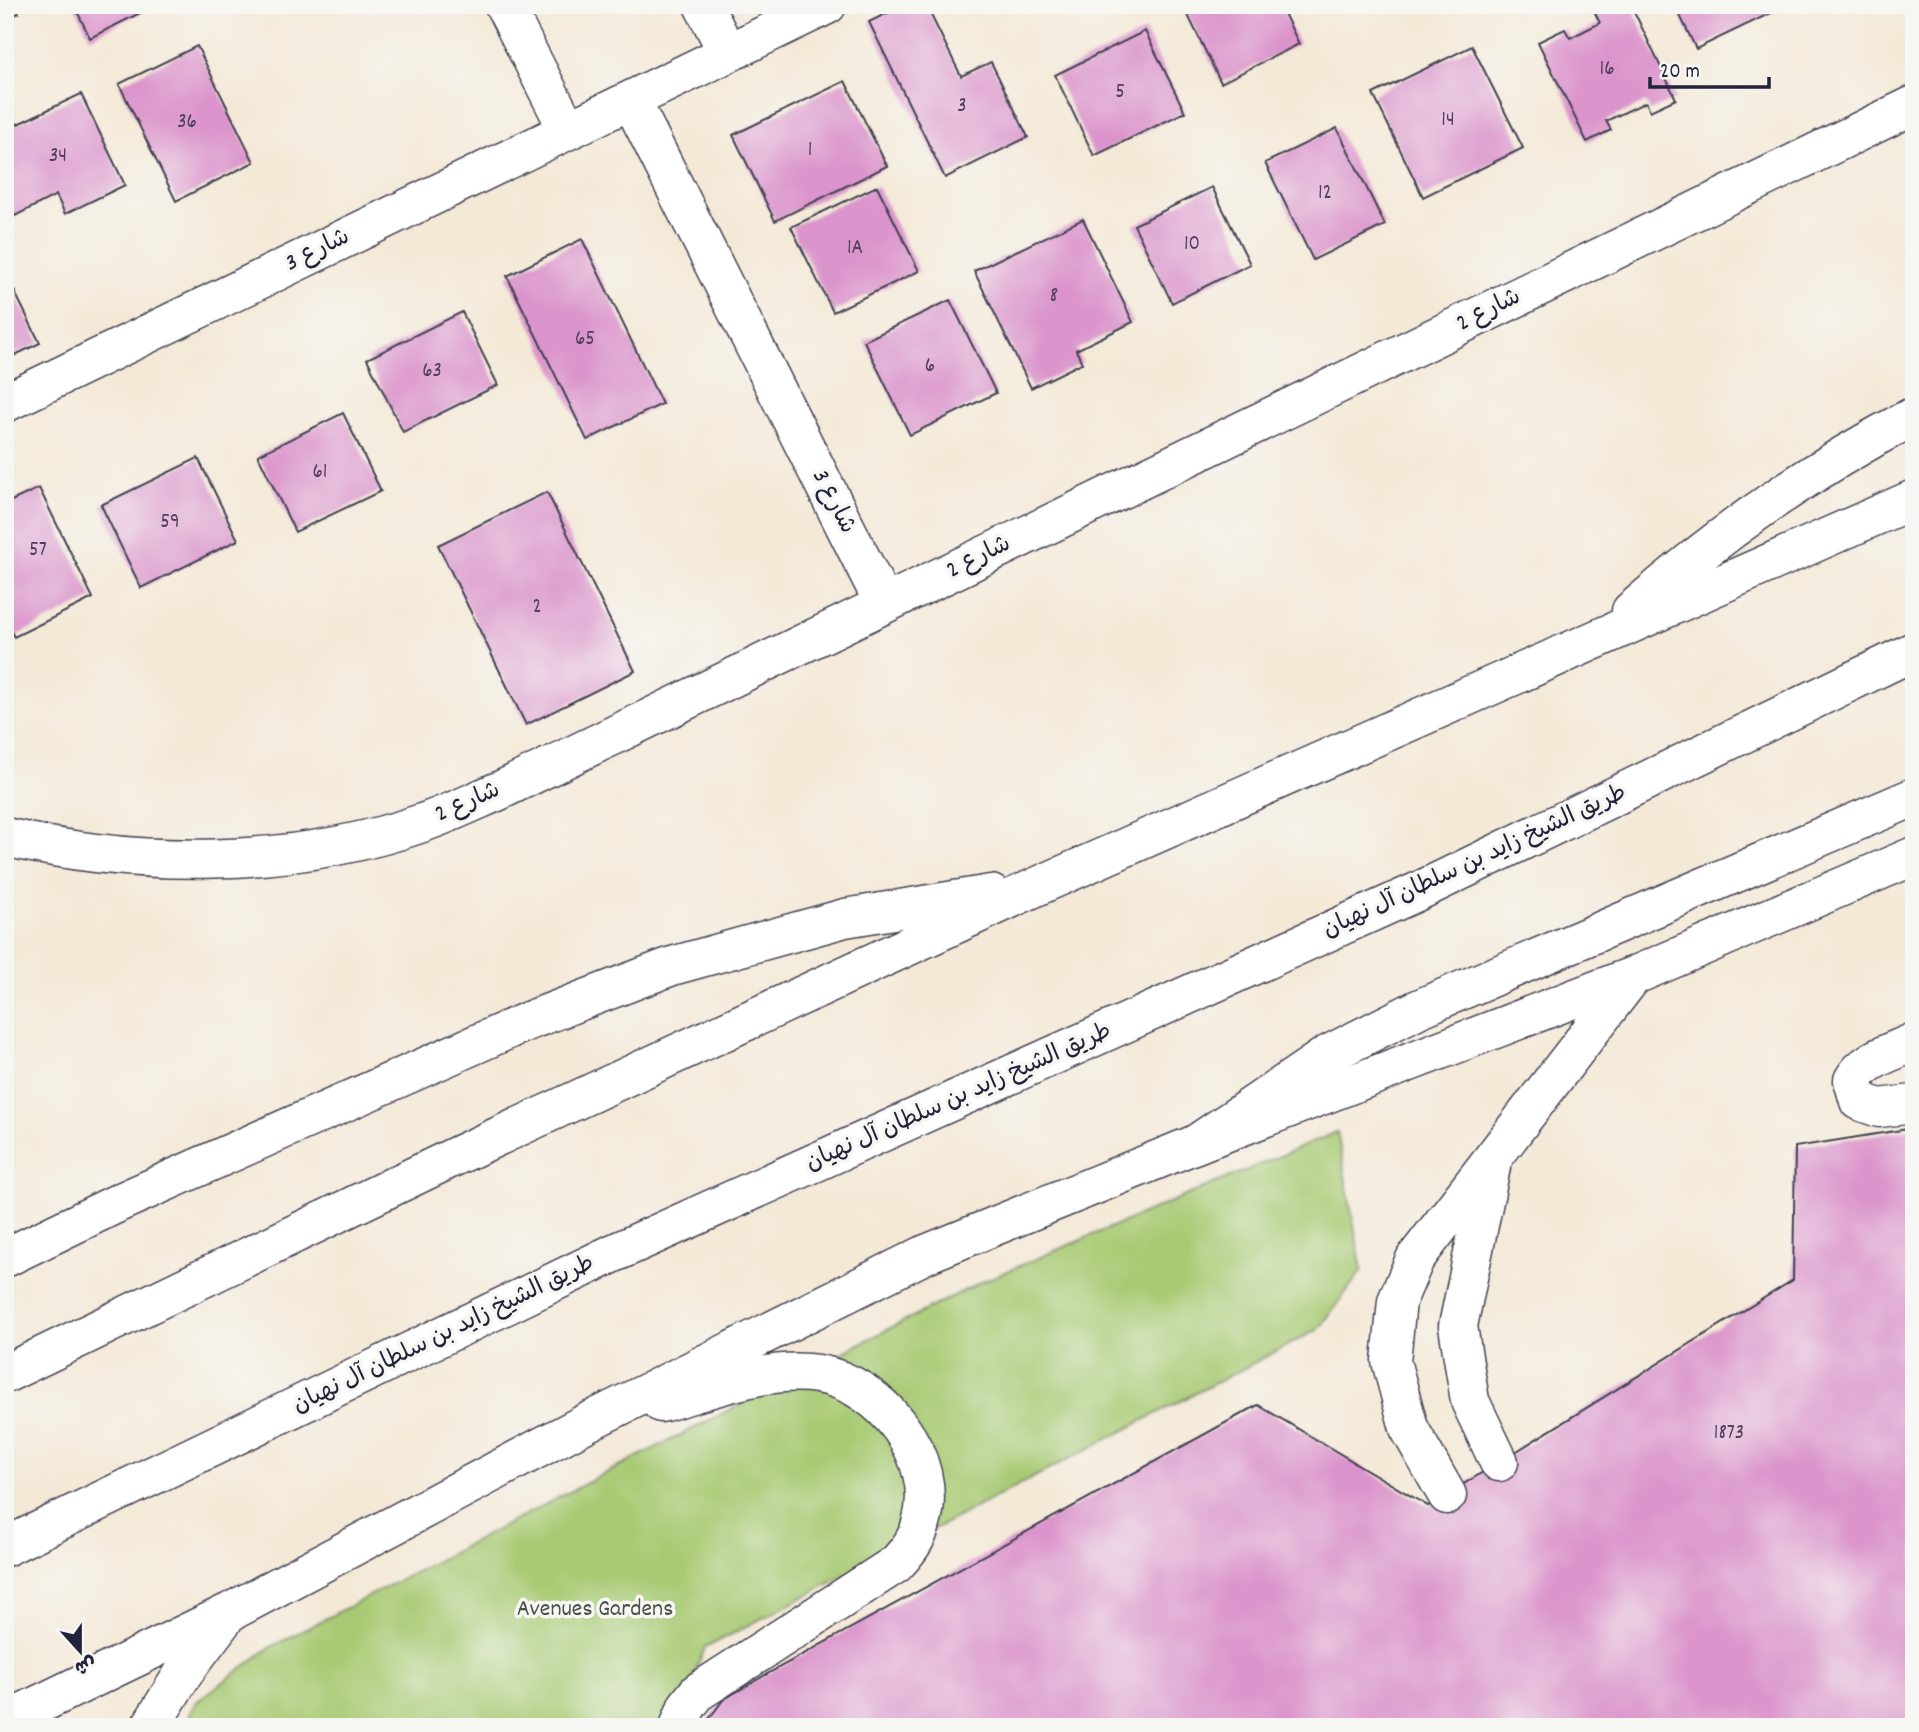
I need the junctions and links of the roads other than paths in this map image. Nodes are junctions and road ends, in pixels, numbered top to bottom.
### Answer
1 (504, 5) edge
2 (703, 5) edge
3 (827, 5) edge
4 (728, 53) junction
5 (631, 100) junction
6 (1914, 105) edge
7 (568, 130) junction
8 (5, 403) edge
9 (1914, 416) edge
10 (1914, 499) edge
11 (884, 604) junction
12 (1603, 635) junction
13 (1914, 651) edge
14 (1914, 797) edge
15 (5, 836) edge
16 (1914, 856) edge
17 (1873, 873) junction
18 (1914, 874) edge
19 (1038, 886) junction
20 (1633, 976) junction
21 (1914, 1042) edge
22 (1914, 1104) edge
23 (1196, 1144) junction
24 (1494, 1156) junction
25 (5, 1258) edge
26 (5, 1374) edge
27 (587, 1422) junction
28 (1499, 1462) dead end
29 (1447, 1494) dead end
30 (5, 1547) edge
31 (230, 1612) junction
32 (5, 1721) edge
33 (149, 1727) edge
34 (679, 1727) edge

1 - 7 main road
2 - 4 main road
3 - 4 main road, شارع 3
4 - 5 main road, شارع 3
5 - 7 main road, شارع 3
5 - 11 main road, شارع 3
6 - 11 main road, شارع 2
7 - 8 main road, شارع 3
9 - 12 main road
10 - 12 main road
11 - 15 main road, شارع 2
12 - 19 main road
13 - 30 main road, طريق الشيخ زايد بن سلطان آل نهيان
14 - 23 main road
16 - 17 main road
17 - 18 main road
17 - 20 main road
19 - 25 main road
19 - 26 main road
20 - 23 main road
20 - 24 main road
21 - 22 main road
23 - 27 main road
24 - 28 main road
24 - 29 main road
27 - 31 main road
27 - 34 main road
31 - 32 main road
31 - 33 main road

